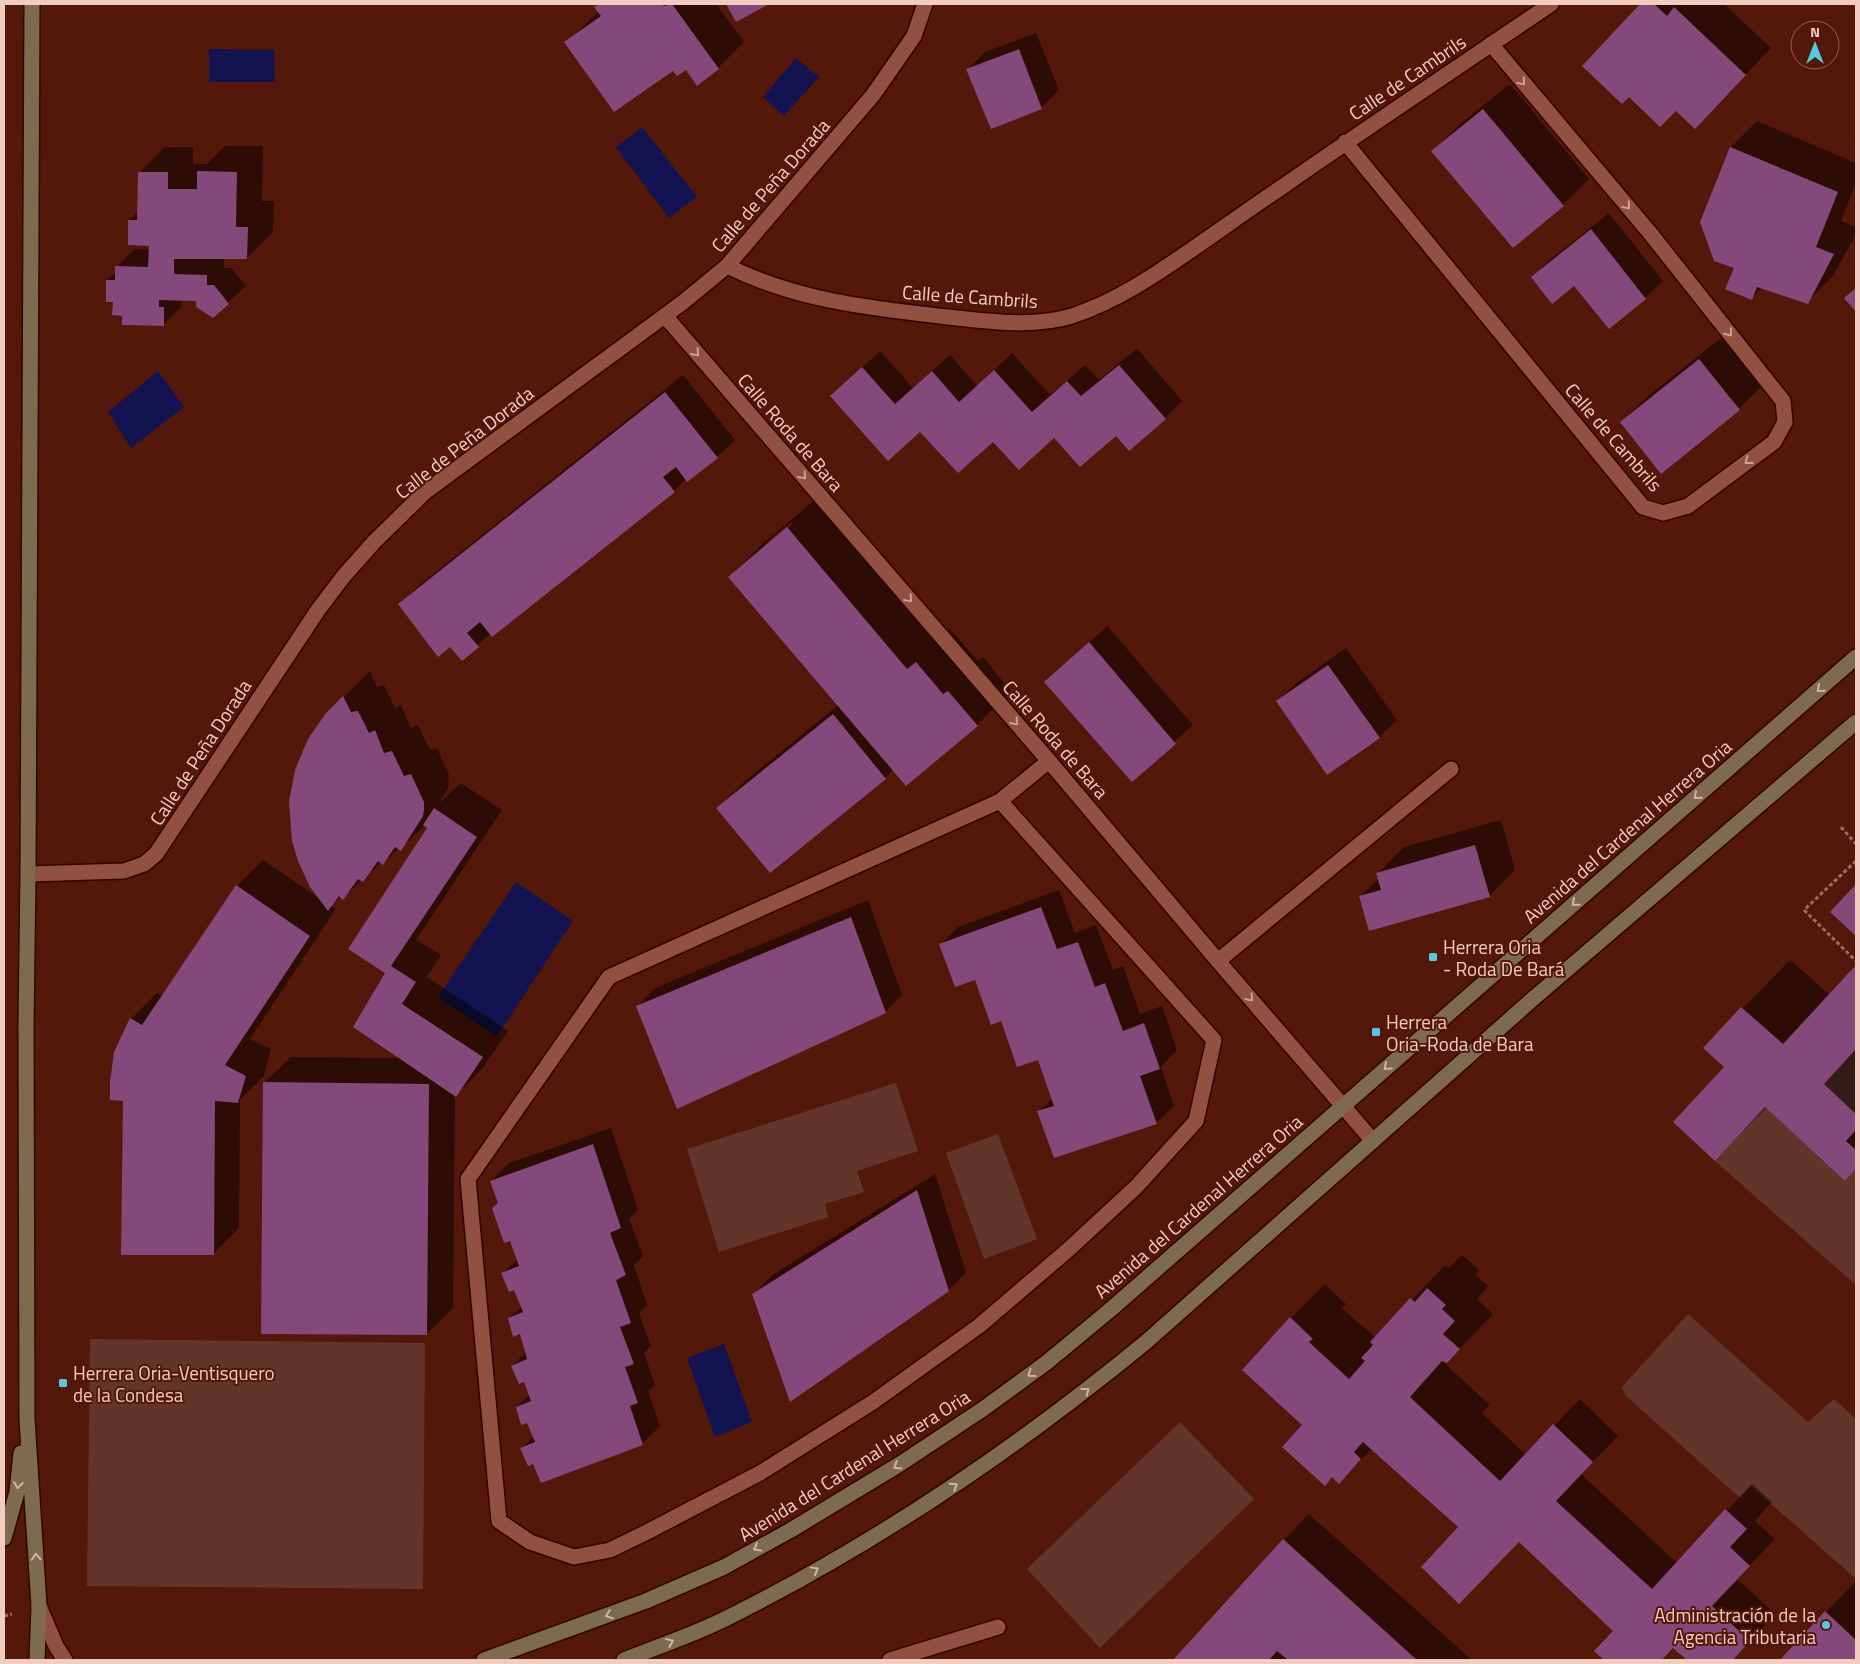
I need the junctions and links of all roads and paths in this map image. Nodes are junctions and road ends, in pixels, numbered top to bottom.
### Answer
1 (32, 4) edge
2 (925, 4) edge
3 (1551, 4) edge
4 (1491, 44) junction
5 (1345, 142) junction
6 (727, 266) junction
7 (665, 316) junction
8 (1856, 657) edge
9 (1856, 722) edge
10 (1049, 760) junction
11 (1451, 769) dead end
12 (1000, 801) junction
13 (1842, 828) dead end
14 (1856, 844) edge
15 (1856, 861) edge
16 (28, 874) junction
17 (1218, 961) junction
18 (1856, 961) edge
19 (1344, 1106) junction
20 (1373, 1141) junction
21 (26, 1419) junction
22 (4, 1538) edge
23 (39, 1606) junction
24 (998, 1628) dead end
25 (37, 1660) edge
26 (65, 1660) edge
27 (484, 1660) edge
28 (624, 1660) edge
29 (890, 1660) edge

1 - 16 main road
2 - 6 street, Calle de Peña Dorada
3 - 4 street, Calle de Cambrils
4 - 5 street, Calle de Cambrils
4 -> 5 street, Calle de Cambrils
5 - 6 street, Calle de Cambrils
6 - 7 street, Calle de Peña Dorada
7 -> 10 street, Calle Roda de Bara
7 - 16 street, Calle de Peña Dorada
8 -> 19 main road, Avenida del Cardenal Herrera Oria
9 - 20 main road
10 - 12 street
10 - 17 street, Calle Roda de Bara
11 - 17 street
12 - 12 street
13 - 14 path
15 - 18 path
16 - 21 main road
17 -> 19 street, Calle Roda de Bara
19 - 20 street, Calle Roda de Bara
19 -> 27 main road, Avenida del Cardenal Herrera Oria
28 -> 20 main road
21 -> 22 main road
23 -> 21 main road
23 - 25 main road
23 - 26 street
24 - 29 street

